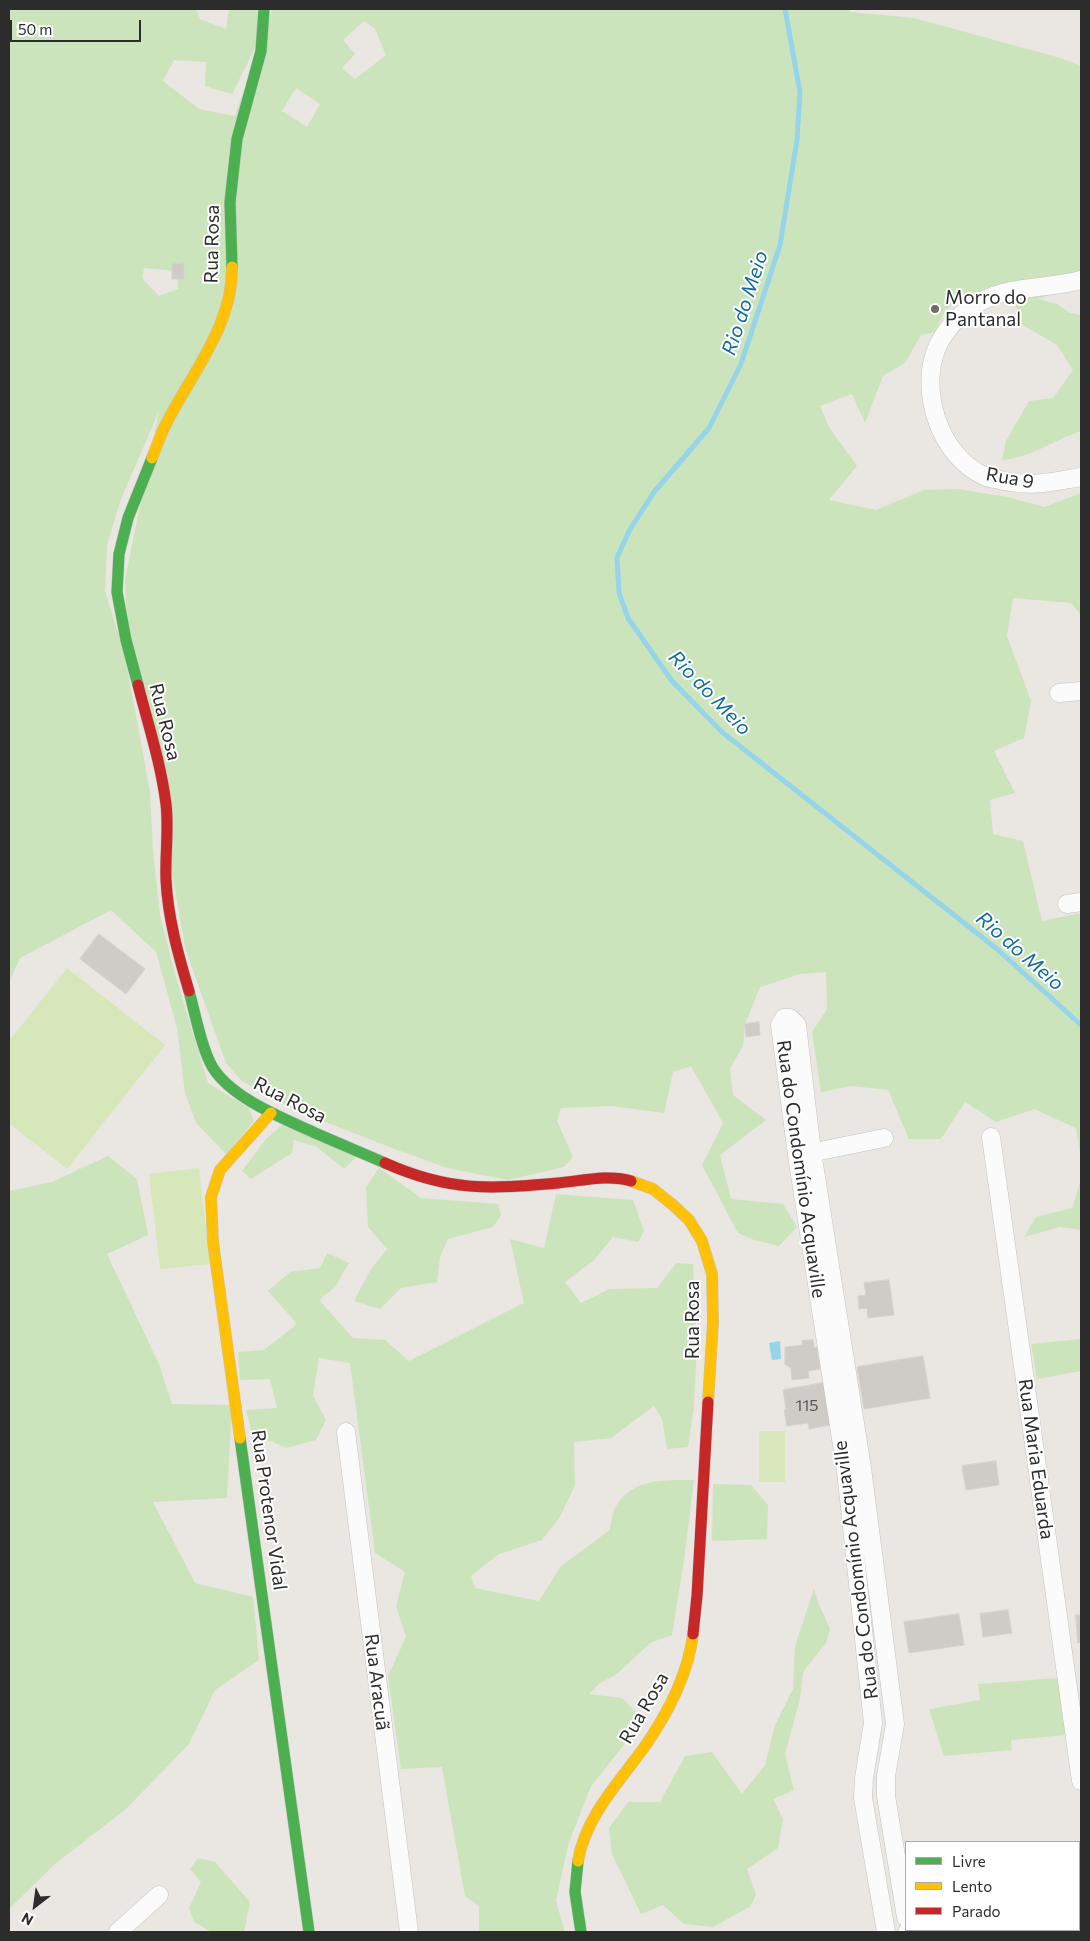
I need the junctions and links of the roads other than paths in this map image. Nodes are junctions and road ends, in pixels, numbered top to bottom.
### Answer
1 (264, 9) edge
2 (1081, 280) edge
3 (1081, 477) edge
4 (1081, 690) edge
5 (1059, 693) dead end
6 (272, 1113) junction
7 (991, 1137) dead end
8 (884, 1138) dead end
9 (804, 1154) junction
10 (346, 1432) dead end
11 (854, 1470) junction
12 (883, 1628) junction
13 (863, 1632) junction
14 (1078, 1742) edge
15 (1081, 1781) edge
16 (886, 1796) junction
17 (863, 1798) junction
18 (159, 1895) dead end
19 (905, 1911) edge
20 (905, 1921) edge
21 (886, 1929) edge
22 (118, 1932) edge
23 (309, 1932) edge
24 (409, 1932) edge
25 (581, 1932) edge

1 - 6 street, Rua Rosa
2 - 3 street, Rua 9
4 - 5 street
6 - 23 street, Rua Protenor Vidal
6 - 25 street, Rua Rosa
7 - 14 street, Rua Maria Eduarda
8 - 9 street
9 - 9 street, Rua do Condomínio Acquaville
9 - 11 street, Rua do Condomínio Acquaville
10 - 24 street, Rua Aracuã
11 - 12 street, Rua do Condomínio Acquaville
11 - 13 street, Rua do Condomínio Acquaville
12 - 13 street
12 - 16 street, Rua do Condomínio Acquaville
13 - 17 street, Rua do Condomínio Acquaville
14 - 15 street, Rua Maria Eduarda
16 - 17 street
16 - 19 street, Rua do Condomínio Acquaville
17 - 21 street, Rua do Condomínio Acquaville
18 - 22 street
20 - 21 street

